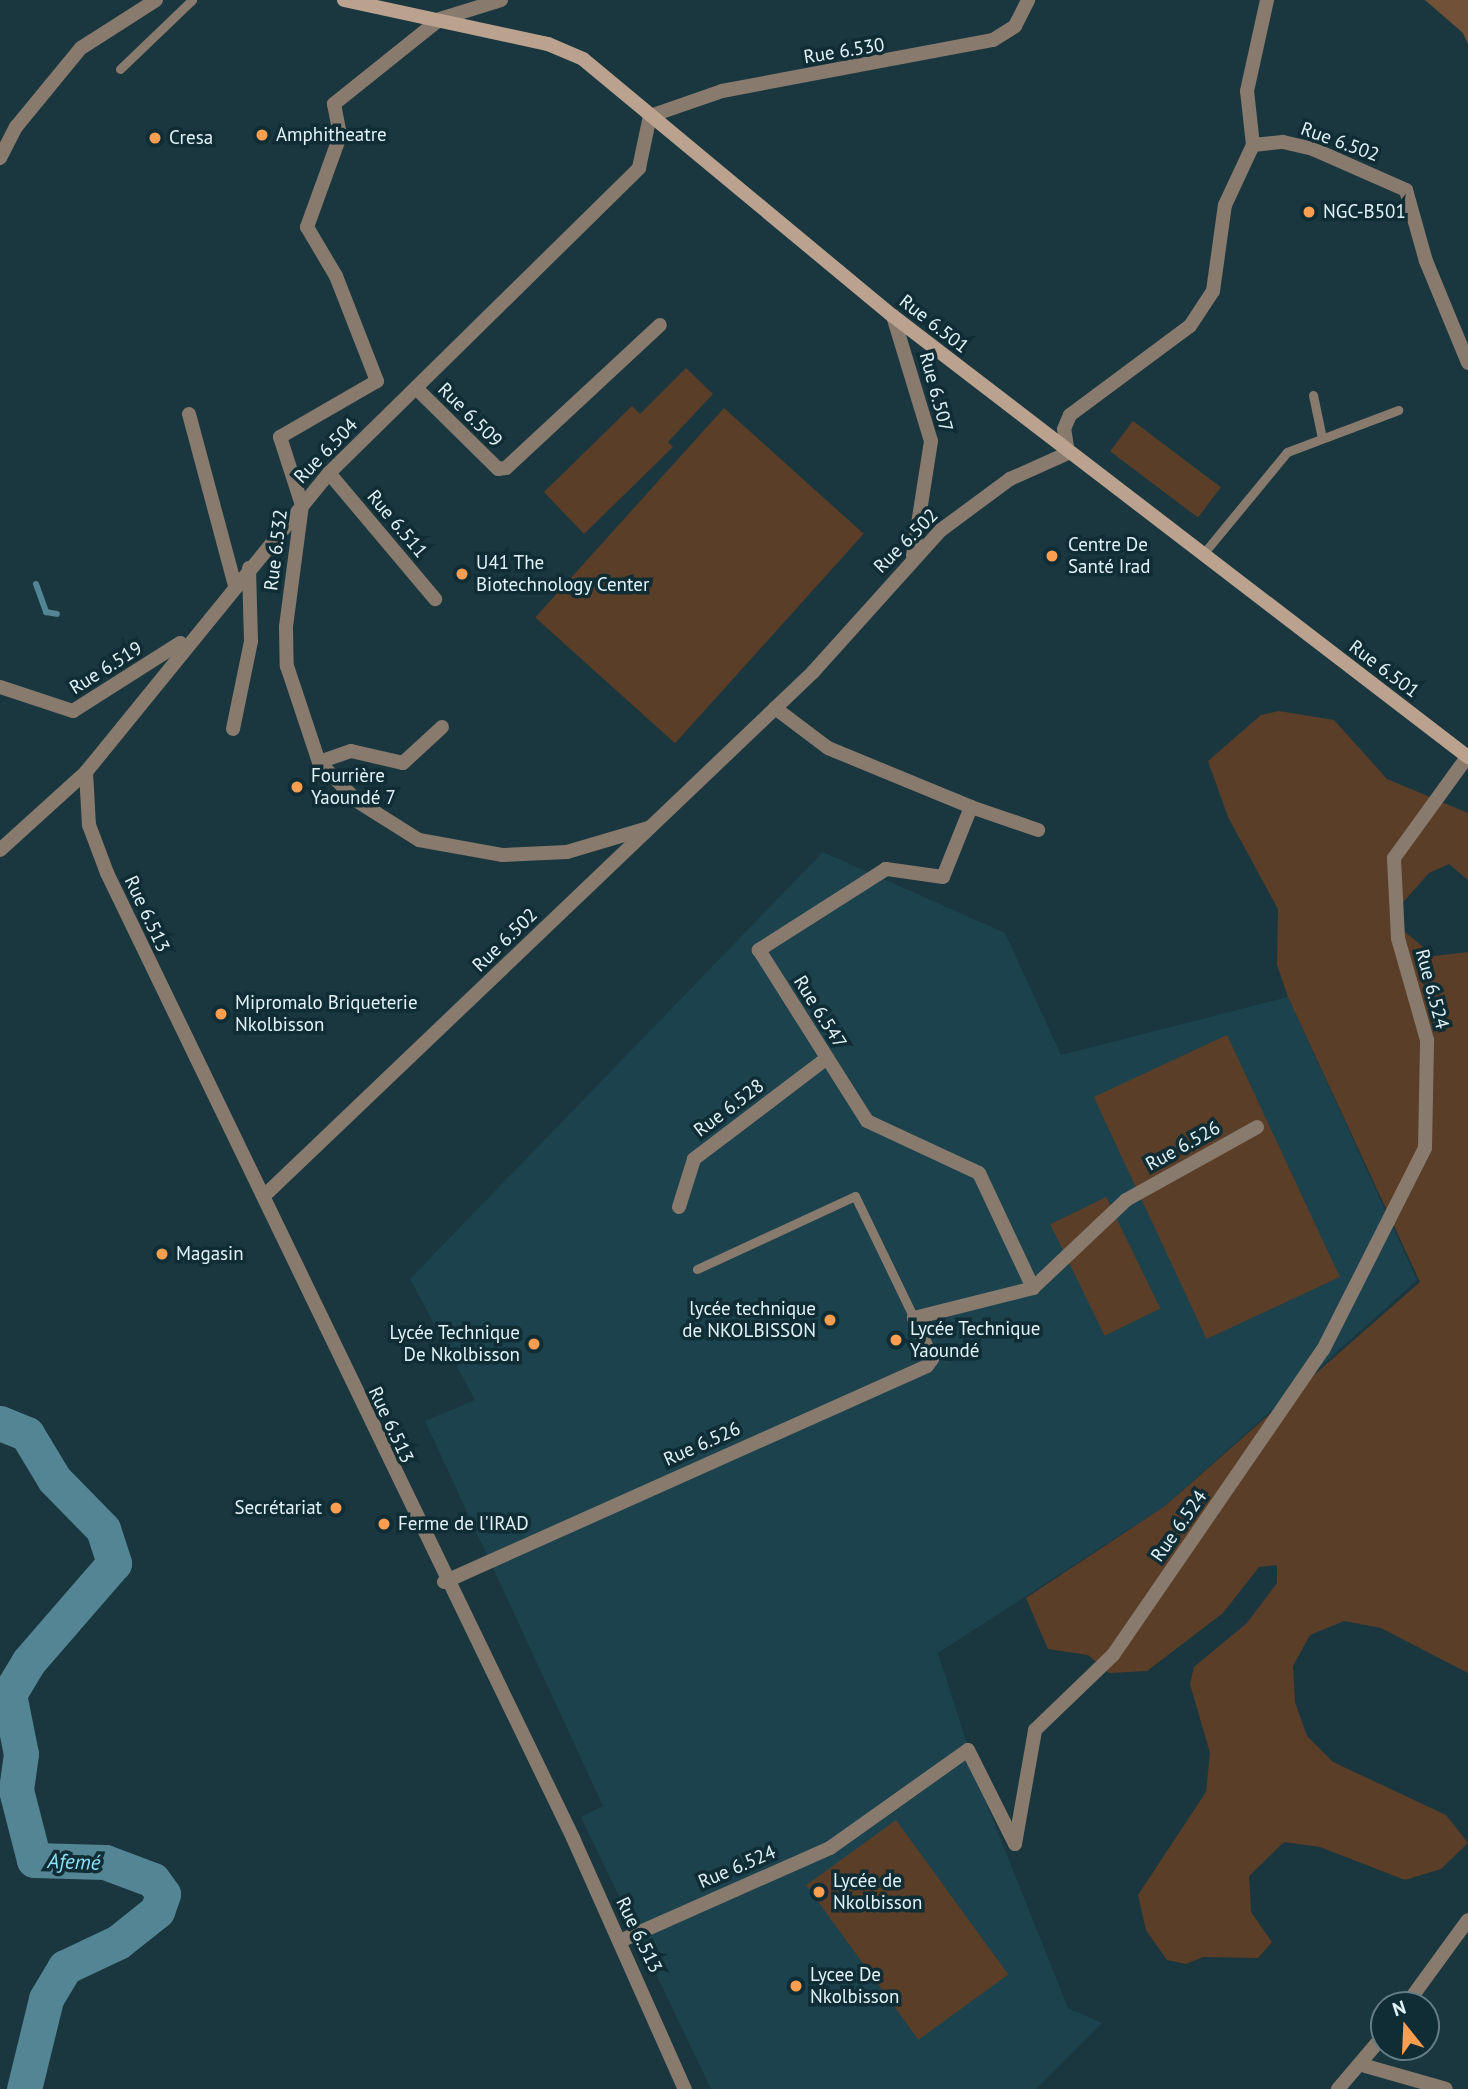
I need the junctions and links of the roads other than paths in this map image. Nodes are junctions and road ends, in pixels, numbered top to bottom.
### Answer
1 (156, 0) edge
2 (192, 0) edge
3 (344, 0) edge
4 (500, 0) edge
5 (1028, 0) edge
6 (1267, 0) edge
7 (440, 19) junction
8 (120, 69) dead end
9 (649, 116) junction
10 (1253, 145) junction
11 (0, 158) edge
12 (892, 316) junction
13 (660, 325) dead end
14 (1468, 363) edge
15 (416, 388) junction
16 (1313, 395) dead end
17 (1398, 410) dead end
18 (189, 414) dead end
19 (1322, 438) junction
20 (1068, 453) junction
21 (329, 473) junction
22 (302, 505) junction
23 (1203, 554) junction
24 (911, 561) junction
25 (249, 568) junction
26 (235, 586) junction
27 (435, 599) dead end
28 (190, 637) junction
29 (0, 687) edge
30 (775, 708) junction
31 (442, 727) dead end
32 (233, 729) dead end
33 (1468, 757) edge
34 (318, 761) junction
35 (86, 772) junction
36 (971, 807) junction
37 (652, 827) junction
38 (1038, 830) dead end
39 (0, 850) edge
40 (827, 1058) junction
41 (1257, 1127) dead end
42 (265, 1195) junction
43 (679, 1207) dead end
44 (697, 1269) dead end
45 (1033, 1287) junction
46 (914, 1318) junction
47 (444, 1582) junction
48 (1468, 1920) edge
49 (620, 1941) junction
50 (1416, 1991) edge
51 (1370, 2054) edge
52 (1362, 2065) junction
53 (685, 2089) edge
54 (1338, 2089) edge
55 (1446, 2089) edge

1 - 11 street
2 - 8 lane
3 - 7 street, Rue 6.501
4 - 7 street
5 - 9 street, Rue 6.530
6 - 10 street
7 - 9 street, Rue 6.501
7 - 22 street, Rue 6.532
9 - 12 street, Rue 6.501
9 - 15 street, Rue 6.504
10 - 14 street, Rue 6.502
10 - 20 street
12 - 20 street, Rue 6.501
12 - 24 street, Rue 6.507
13 - 15 street, Rue 6.509
15 - 21 street, Rue 6.504
16 - 19 lane
17 - 19 lane
18 - 26 street, Rue 6.532
19 - 23 lane
20 - 23 street, Rue 6.501
20 - 24 street, Rue 6.502
21 - 22 street, Rue 6.504
21 - 27 street, Rue 6.511
22 - 25 street, Rue 6.504
22 - 34 street, Rue 6.532
23 - 33 street, Rue 6.501
24 - 30 street, Rue 6.502
25 - 26 street, Rue 6.504
25 - 32 street
26 - 28 street, Rue 6.504
28 - 29 street, Rue 6.519
28 - 35 street, Rue 6.504
30 - 36 street
30 - 37 street, Rue 6.502
31 - 34 street
33 - 49 street, Rue 6.524
34 - 37 street, Rue 6.532
35 - 39 street, Rue 6.504
35 - 42 street, Rue 6.513
36 - 38 street
36 - 40 street, Rue 6.547
37 - 42 street, Rue 6.502
40 - 43 street, Rue 6.528
40 - 45 street, Rue 6.547
41 - 45 street, Rue 6.526
42 - 47 street, Rue 6.513
44 - 46 lane, Rue 6.526
45 - 46 street, Rue 6.526
46 - 47 street, Rue 6.526
47 - 49 street, Rue 6.513
48 - 50 street
49 - 53 street, Rue 6.513
51 - 52 street
52 - 54 street
52 - 55 street

